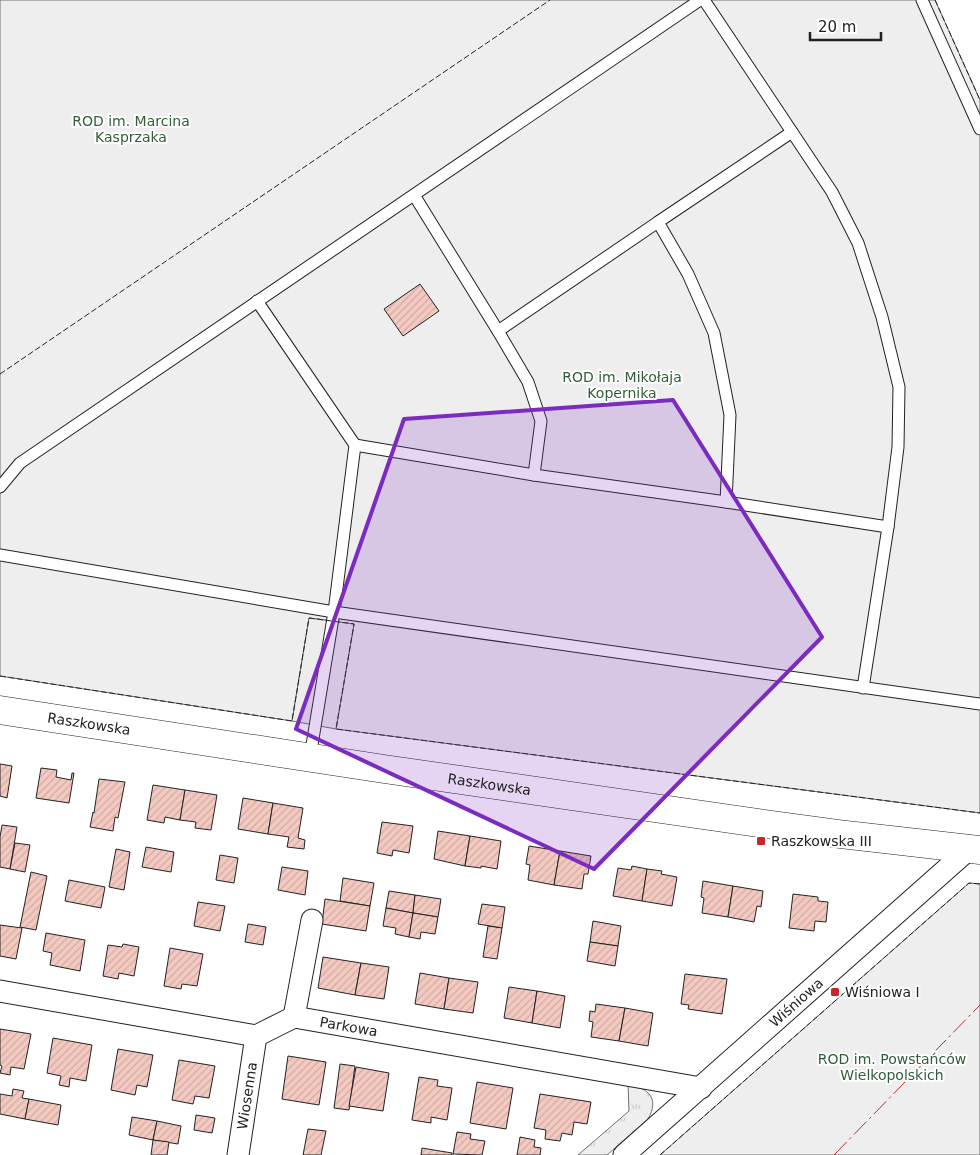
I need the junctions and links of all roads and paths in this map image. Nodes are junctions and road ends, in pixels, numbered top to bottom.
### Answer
1 (700, 0) edge
2 (704, 0) edge
3 (922, 0) edge
4 (980, 129) edge
5 (792, 132) junction
6 (414, 195) junction
7 (658, 222) junction
8 (257, 301) junction
9 (498, 331) junction
10 (355, 445) junction
11 (534, 474) junction
12 (0, 487) edge
13 (726, 502) junction
14 (888, 527) junction
15 (0, 555) edge
16 (334, 612) junction
17 (863, 688) junction
18 (980, 704) edge
19 (0, 710) edge
20 (310, 757) junction
21 (974, 850) edge
22 (312, 920) dead end
23 (0, 991) edge
24 (294, 1017) junction
25 (256, 1036) junction
26 (701, 1088) junction
27 (238, 1155) edge
28 (624, 1155) edge

1 - 6 lane
2 - 5 lane
3 - 4 lane
5 - 7 lane
5 - 14 lane
6 - 8 lane
6 - 9 lane
7 - 9 lane
7 - 13 lane
8 - 10 lane
8 - 12 lane
9 - 11 lane
10 - 11 lane
10 - 16 lane
11 - 13 lane
13 - 14 lane
14 - 17 lane
15 - 16 lane
16 - 17 lane
16 - 20 lane
17 - 18 lane
19 - 20 street, Raszkowska
20 - 21 street, Raszkowska
21 - 26 street, Wiśniowa
22 - 24 street
23 - 25 street
24 - 25 street
24 - 26 street, Parkowa
25 - 27 street, Wiosenna
26 - 28 street, Wiśniowa

